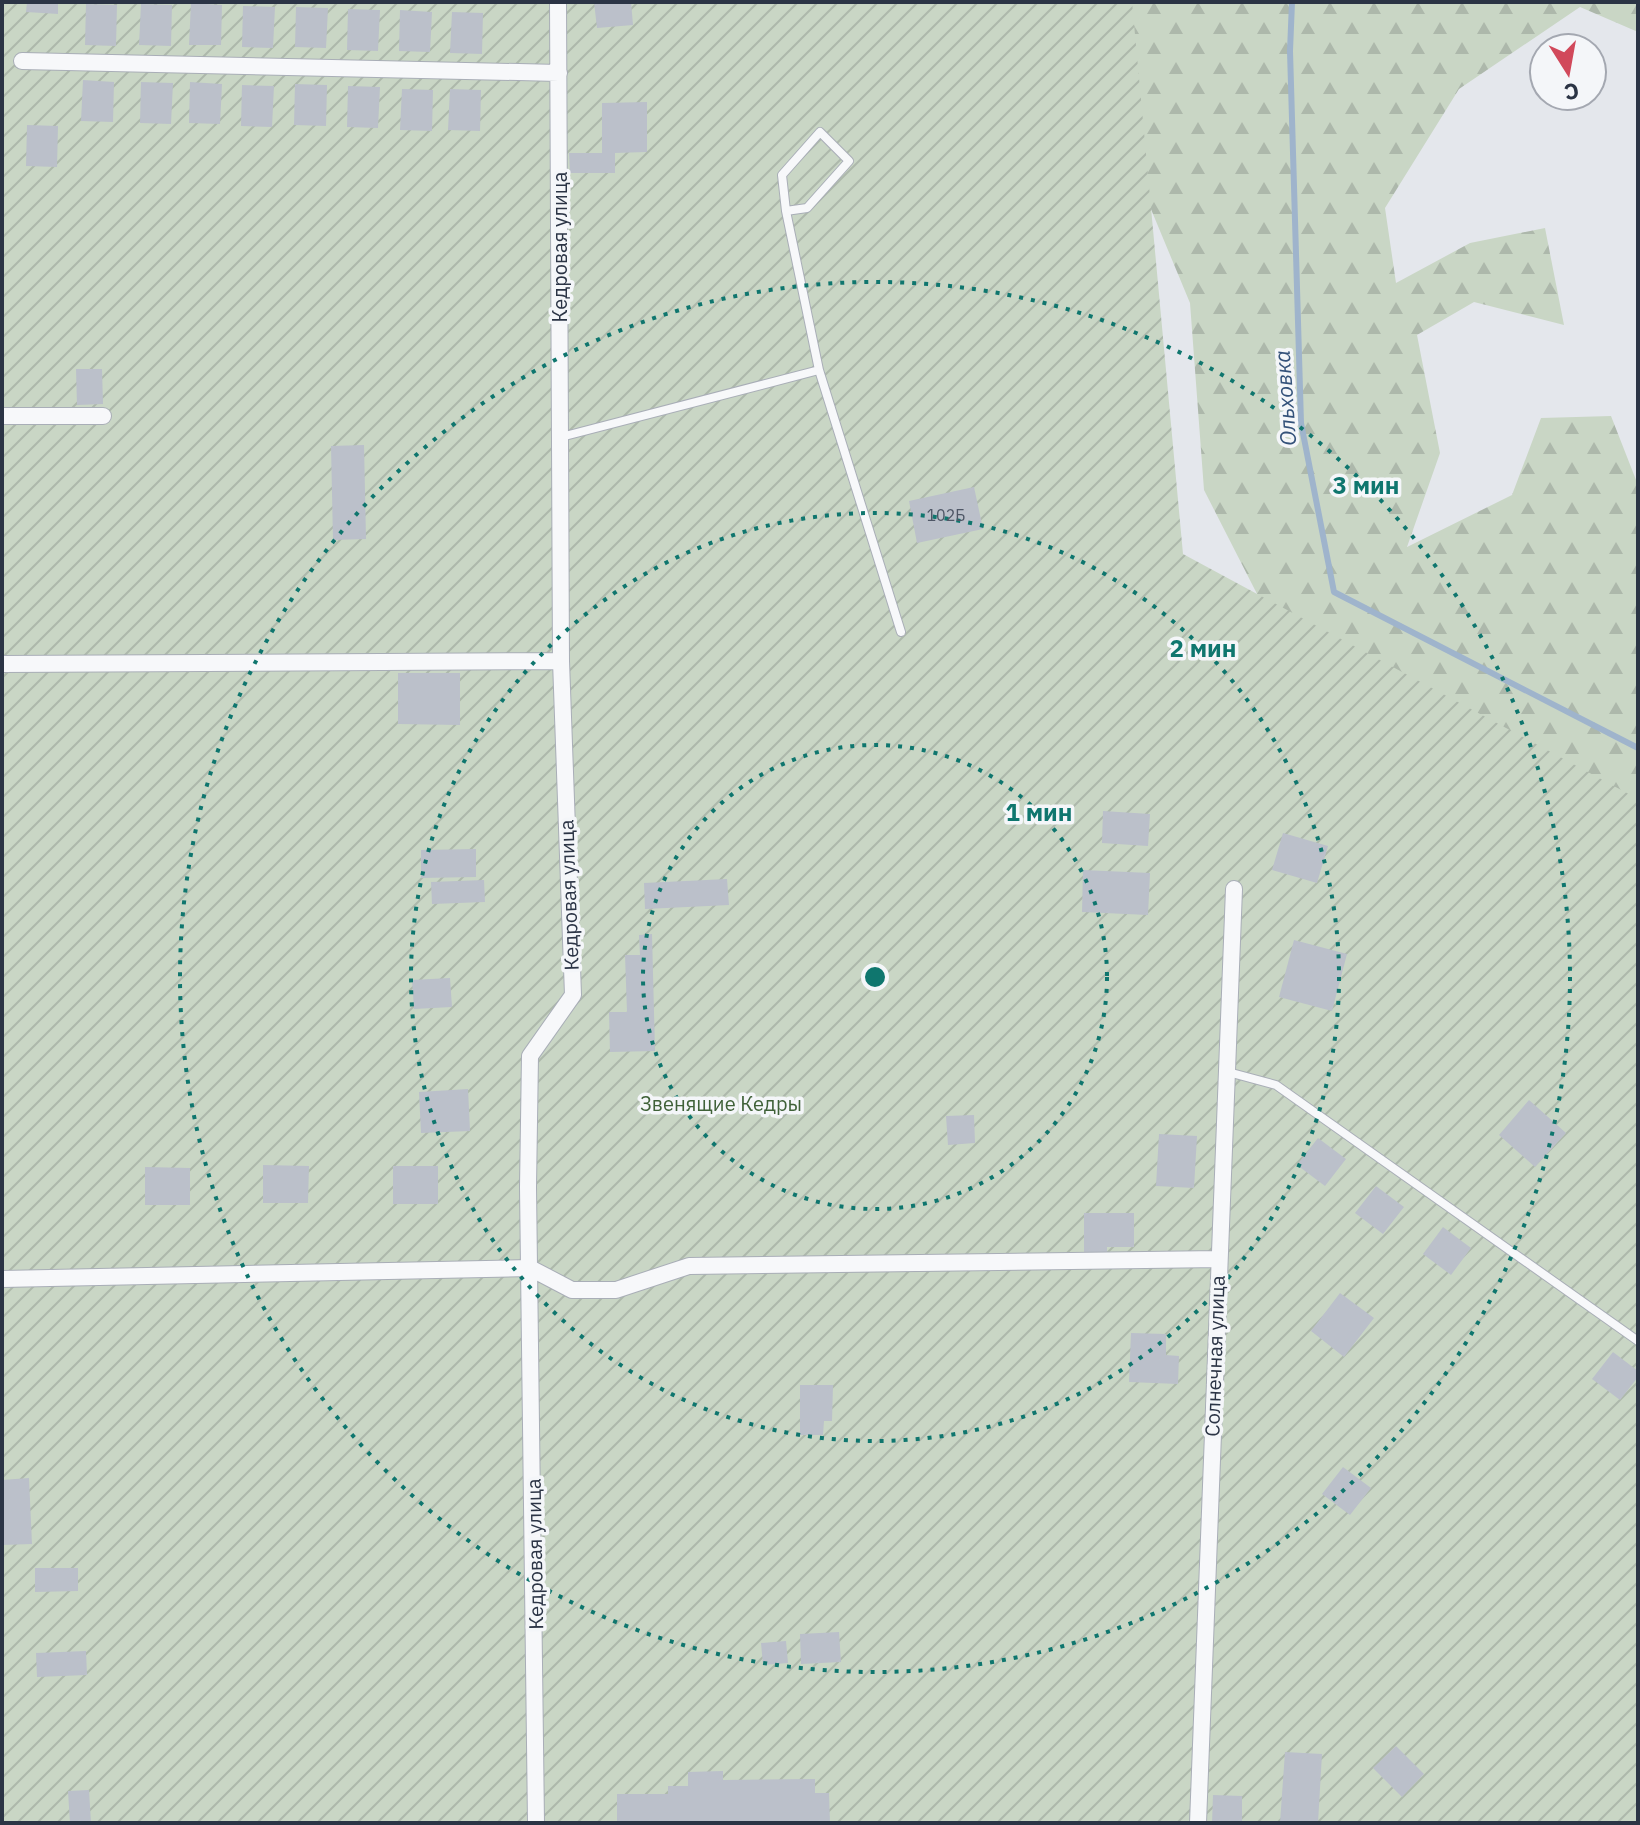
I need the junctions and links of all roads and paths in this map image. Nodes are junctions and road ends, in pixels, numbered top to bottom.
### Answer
1 (558, 2) edge
2 (22, 61) dead end
3 (559, 73) junction
4 (786, 211) junction
5 (819, 370) junction
6 (2, 416) edge
7 (103, 416) dead end
8 (561, 437) junction
9 (901, 632) dead end
10 (561, 661) junction
11 (2, 664) edge
12 (1234, 889) dead end
13 (1227, 1072) junction
14 (1219, 1259) junction
15 (530, 1268) junction
16 (2, 1279) edge
17 (1638, 1341) edge
18 (536, 1823) edge
19 (1198, 1823) edge

1 - 3 street, Кедровая улица
2 - 3 street
3 - 8 street, Кедровая улица
4 - 4 lane
4 - 5 lane
5 - 8 lane
5 - 9 lane
6 - 7 street
8 - 10 street, Кедровая улица
10 - 11 street
10 - 15 street, Кедровая улица
12 - 13 street, Солнечная улица
13 - 14 street, Солнечная улица
13 - 17 lane
14 - 15 street
14 - 19 street, Солнечная улица
15 - 16 street
15 - 18 street, Кедровая улица

